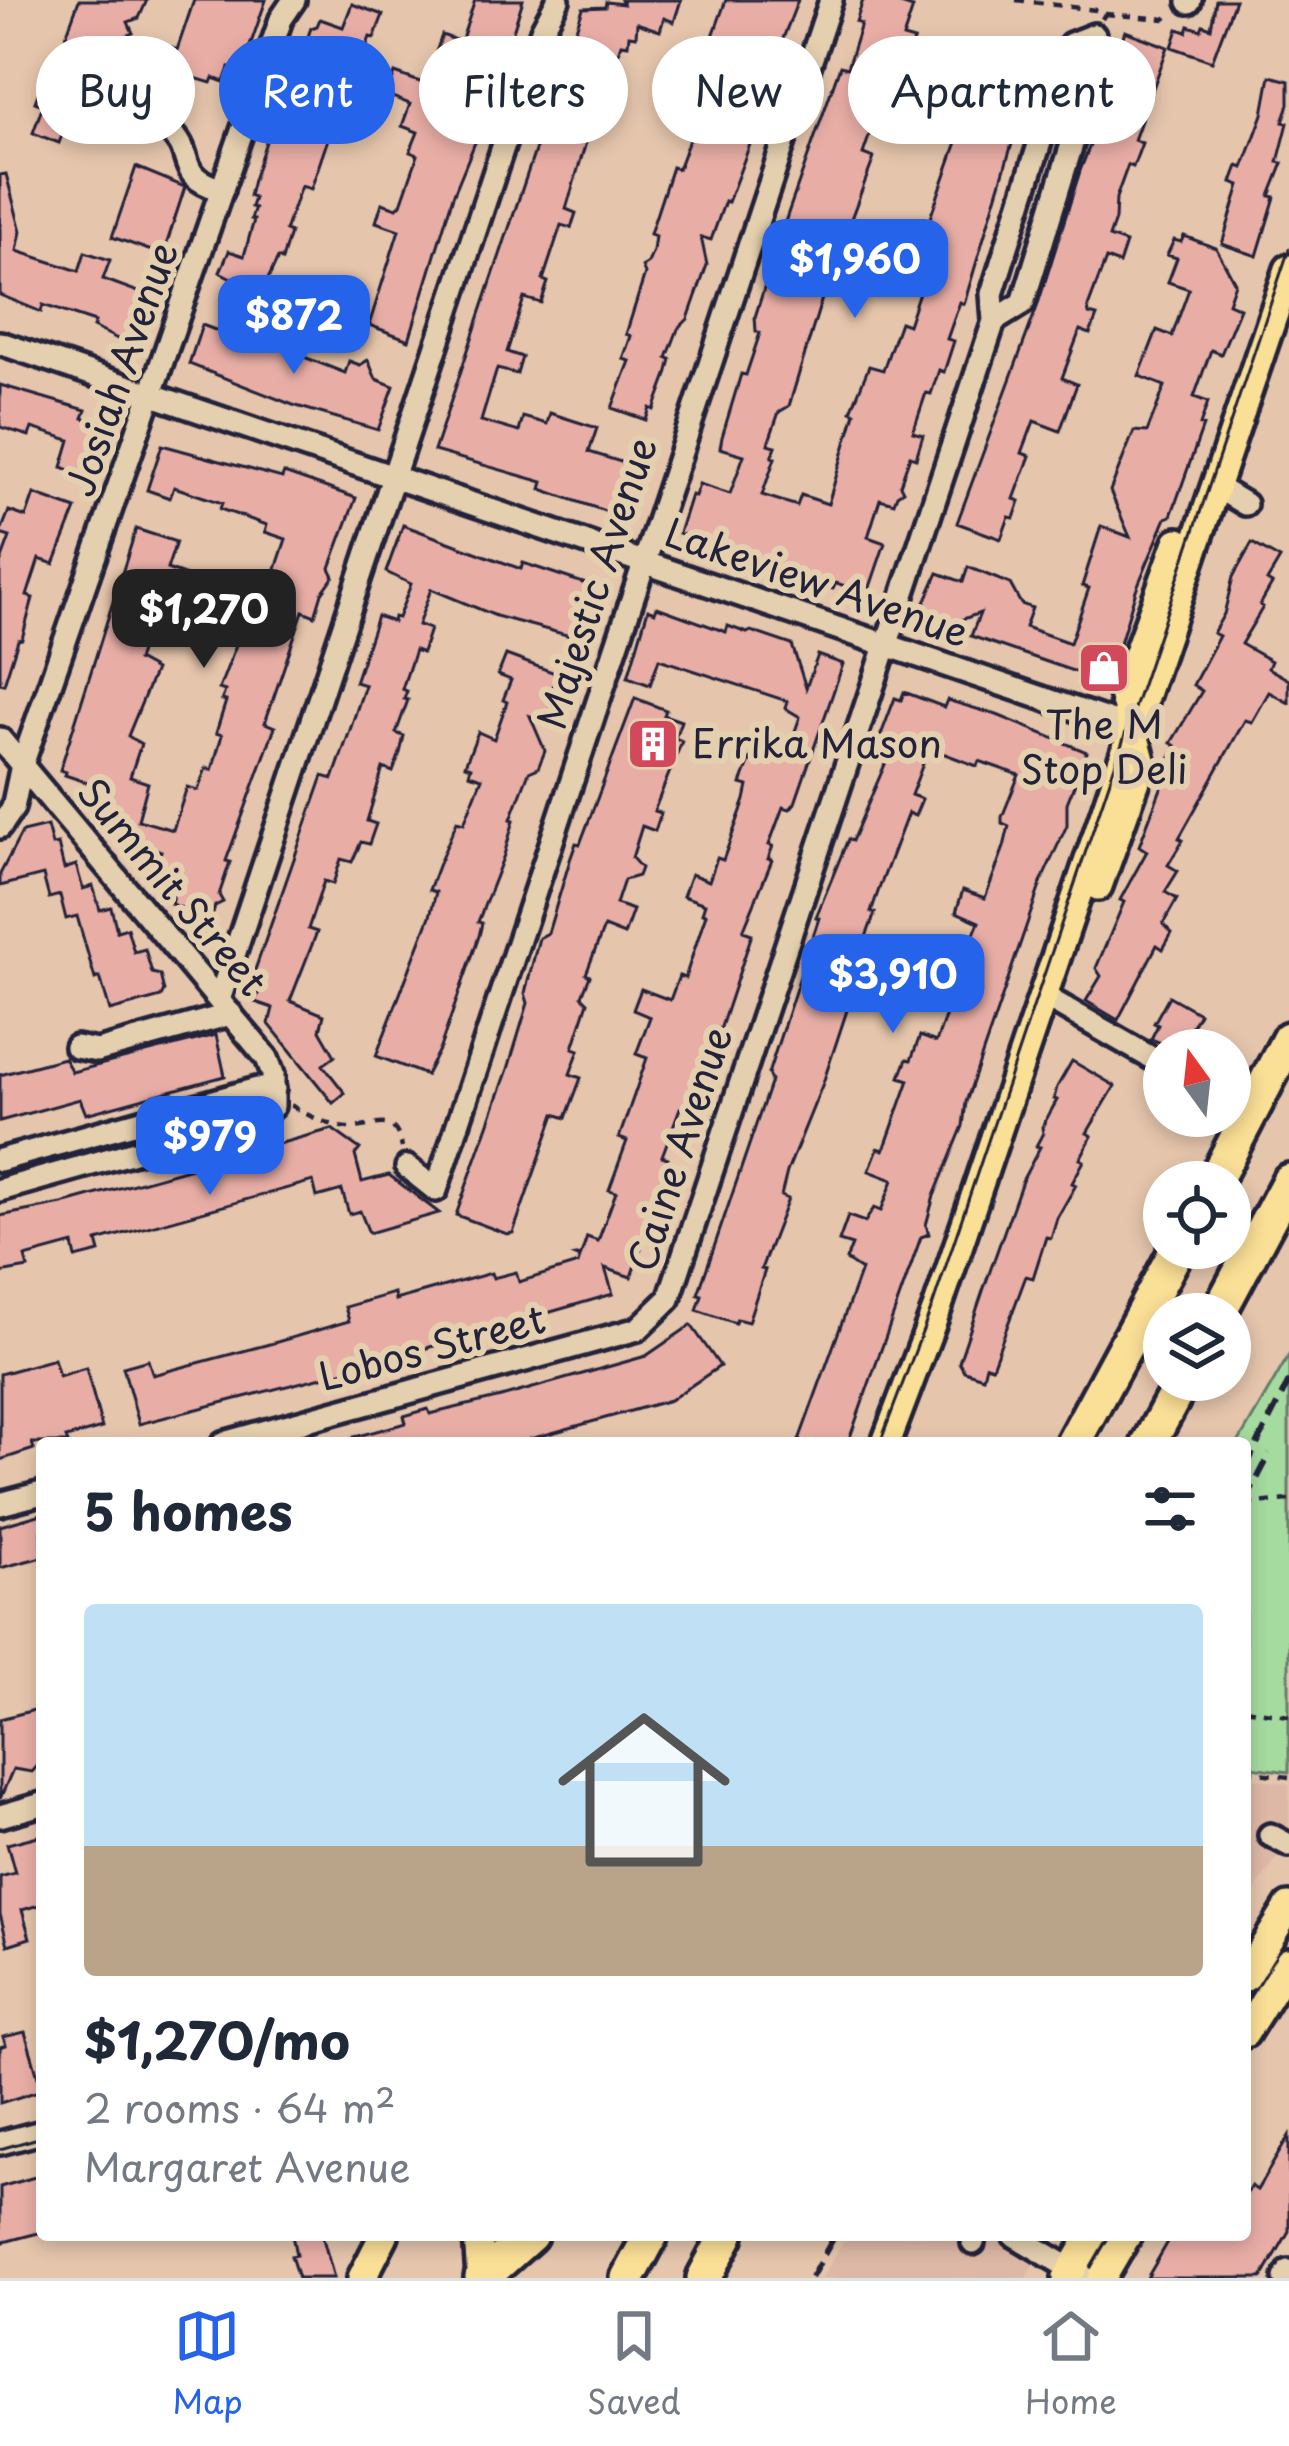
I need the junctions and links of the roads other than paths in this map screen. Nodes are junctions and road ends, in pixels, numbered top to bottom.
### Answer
1 (294, 0) edge
2 (558, 0) edge
3 (831, 0) edge
4 (179, 144) edge
5 (223, 190) junction
6 (1289, 268) edge
7 (994, 321) junction
8 (0, 343) edge
9 (151, 394) junction
10 (390, 476) junction
11 (1213, 494) junction
12 (1245, 504) dead end
13 (642, 562) junction
14 (884, 644) junction
15 (1133, 729) junction
16 (0, 739) edge
17 (22, 765) junction
18 (0, 827) edge
19 (1042, 995) junction
20 (225, 1007) junction
21 (1289, 1039) edge
22 (76, 1047) dead end
23 (1143, 1053) edge
24 (274, 1089) junction
25 (0, 1160) edge
26 (1225, 1161) edge
27 (406, 1167) road end
28 (1289, 1181) edge
29 (0, 1190) edge
30 (1167, 1269) edge
31 (1229, 1293) edge
32 (655, 1312) joint
33 (925, 1342) junction
34 (1172, 1401) edge
35 (245, 1437) edge
36 (869, 1437) edge
37 (888, 1437) edge
38 (1076, 1437) edge
39 (1152, 1437) edge
40 (36, 1495) edge
41 (0, 1504) edge
42 (36, 1806) edge
43 (0, 1816) edge
44 (1289, 1907) edge
45 (1289, 1962) edge
46 (1251, 1967) edge
47 (1251, 2023) edge
48 (36, 2134) edge
49 (0, 2143) edge
50 (381, 2241) edge
51 (479, 2241) edge
52 (523, 2241) edge
53 (648, 2241) edge
54 (726, 2241) edge
55 (1018, 2241) edge
56 (1024, 2241) edge
57 (1089, 2241) edge
58 (1123, 2241) edge
59 (1012, 2263) dead end
60 (1075, 2275) edge
61 (362, 2278) edge
62 (482, 2278) edge
63 (628, 2278) edge
64 (708, 2278) edge
65 (1102, 2278) edge

1 - 5 street, Josiah Avenue
2 - 10 street
3 - 13 street, Majestic Avenue
4 - 5 street
5 - 9 street, Josiah Avenue
6 - 11 main road
7 - 7 street, Caine Avenue
7 - 14 street, Caine Avenue
8 - 9 street, Lakeview Avenue
9 - 10 street, Lakeview Avenue
9 - 17 street, Josiah Avenue
10 - 13 street, Lakeview Avenue
10 - 20 street
11 - 12 street
11 - 15 main road
13 - 14 street, Lakeview Avenue
13 - 27 street, Majestic Avenue
14 - 15 street, Lakeview Avenue
14 - 32 street, Caine Avenue
15 - 19 main road
16 - 17 street, Summit Street
17 - 18 street, Josiah Avenue
17 - 20 street, Summit Street
19 - 23 street
19 - 33 main road
20 - 22 street
20 - 24 street, Summit Street
21 - 26 highway
24 - 25 street
24 - 29 street
28 - 31 highway
30 - 38 highway
32 - 35 street, Lobos Street
33 - 36 main road
33 - 37 main road
34 - 39 highway
40 - 41 street
42 - 43 street
44 - 46 main road
45 - 47 main road
48 - 49 street
50 - 61 main road
51 - 62 main road
52 - 62 highway
53 - 63 highway
54 - 64 highway
55 - 59 street
56 - 60 street
57 - 60 main road
58 - 65 main road

